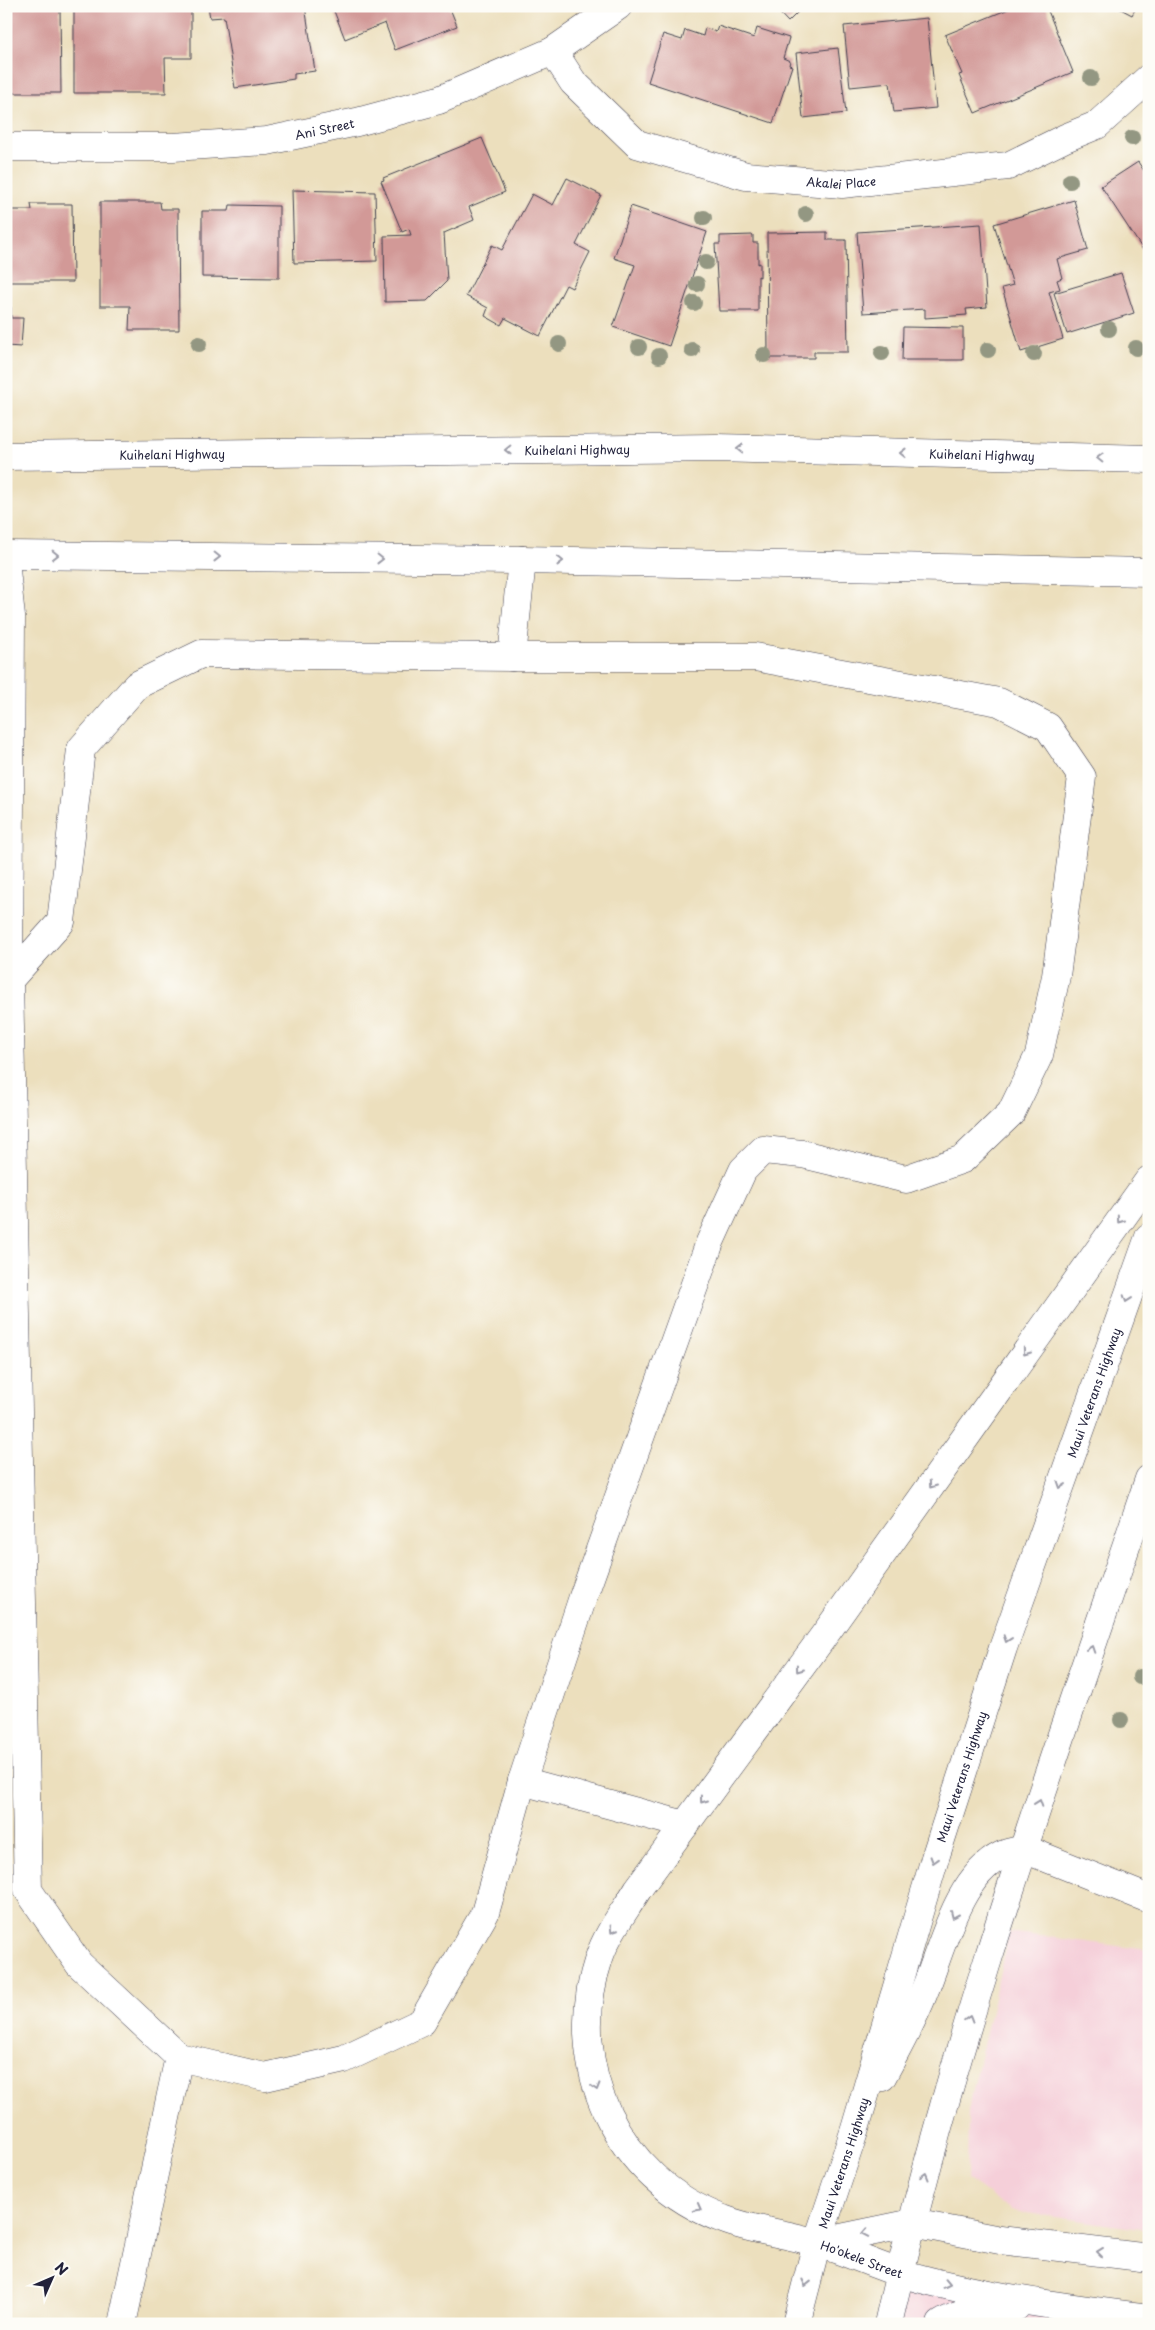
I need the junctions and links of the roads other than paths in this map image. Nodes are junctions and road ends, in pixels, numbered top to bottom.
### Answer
1 (618, 6) edge
2 (553, 51) junction
3 (1149, 78) edge
4 (6, 147) edge
5 (6, 456) edge
6 (1149, 459) edge
7 (6, 555) edge
8 (522, 560) junction
9 (6, 570) edge
10 (1149, 572) edge
11 (512, 657) junction
12 (10, 980) junction
13 (1149, 1180) edge
14 (1149, 1237) edge
15 (1149, 1479) edge
16 (522, 1781) junction
17 (685, 1825) junction
18 (1024, 1849) junction
19 (1149, 1899) edge
20 (179, 2057) junction
21 (855, 2129) junction
22 (913, 2223) junction
23 (817, 2242) junction
24 (1149, 2258) edge
25 (900, 2272) junction
26 (1066, 2307) junction
27 (1149, 2318) edge
28 (122, 2324) edge
29 (796, 2324) edge
30 (888, 2324) edge
31 (941, 2324) edge

1 - 2 main road, Ani Street
2 - 3 main road, Akalei Place
2 - 4 main road, Ani Street
6 -> 5 main road, Kuihelani Highway
7 -> 8 main road
8 -> 10 main road
8 - 11 main road
9 - 12 main road
11 - 12 main road
11 - 16 main road
12 - 20 main road
13 -> 17 main road
14 -> 21 main road, Maui Veterans Highway
18 -> 15 main road
16 - 17 main road
16 - 20 main road
17 -> 23 main road
18 - 19 main road
18 -> 21 main road
22 -> 18 main road
20 - 28 main road
21 - 23 main road, Maui Veterans Highway
22 -> 23 main road, Ho'okele Street
24 -> 22 main road, Ho'okele Street
22 - 25 main road
23 - 25 main road, Ho'okele Street
23 -> 29 main road, Maui Veterans Highway
25 -> 26 main road, Ho'okele Street
25 - 30 main road
26 - 27 main road, Ho'okele Street
26 - 31 main road

